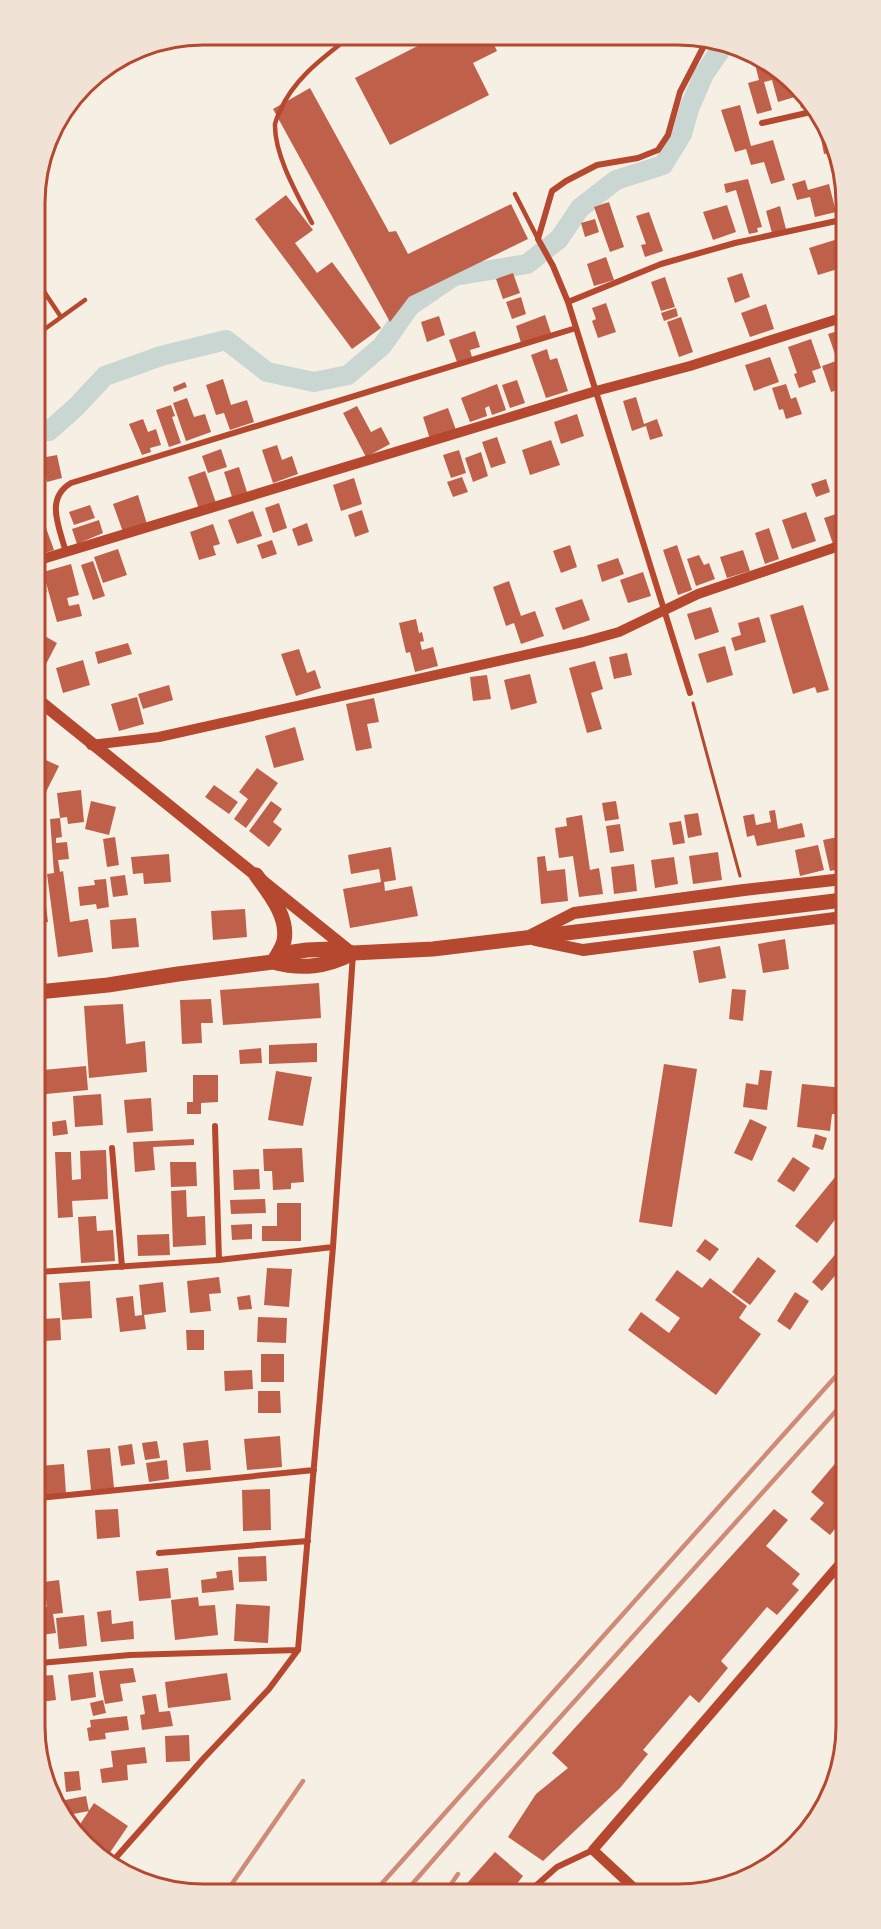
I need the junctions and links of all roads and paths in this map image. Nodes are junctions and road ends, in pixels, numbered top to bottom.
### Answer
1 (339, 45) edge
2 (703, 47) edge
3 (807, 113) edge
4 (762, 123) dead end
5 (515, 194) dead end
6 (836, 221) edge
7 (312, 223) dead end
8 (538, 238) junction
9 (45, 293) edge
10 (85, 300) dead end
11 (568, 302) junction
12 (61, 317) junction
13 (836, 320) edge
14 (576, 328) junction
15 (45, 329) edge
16 (596, 391) junction
17 (836, 547) edge
18 (66, 553) junction
19 (45, 559) edge
20 (663, 609) junction
21 (690, 693) joint
22 (45, 706) edge
23 (91, 745) junction
24 (256, 875) junction
25 (836, 880) edge
26 (744, 890) junction
27 (836, 901) edge
28 (836, 918) edge
29 (525, 938) junction
30 (353, 953) junction
31 (273, 962) junction
32 (45, 991) edge
33 (214, 1126) dead end
34 (112, 1148) dead end
35 (333, 1247) junction
36 (219, 1260) junction
37 (123, 1267) junction
38 (45, 1272) edge
39 (314, 1470) junction
40 (45, 1497) edge
41 (308, 1541) junction
42 (159, 1553) dead end
43 (836, 1570) edge
44 (298, 1650) junction
45 (45, 1663) edge
46 (593, 1851) junction
47 (116, 1858) edge
48 (538, 1884) edge
49 (629, 1884) edge

1 - 7 lane
2 - 8 street
3 - 4 street
5 - 8 lane
6 - 11 street
8 - 11 street
9 - 12 lane
10 - 12 lane
11 - 14 street
12 - 15 lane
13 - 16 street
14 - 16 street
14 - 18 street
16 - 18 street
16 - 20 street
17 - 20 street
18 - 19 street
20 - 21 street
20 - 23 street
21 - 26 path
22 - 23 main road
23 - 24 main road
24 - 30 main road
24 - 31 main road
25 - 26 main road
26 - 29 main road
27 - 29 main road
28 - 29 main road
29 - 30 main road
30 - 31 main road
30 - 35 street
31 - 32 main road
33 - 36 street
34 - 37 street
35 - 36 street
35 - 39 street
36 - 37 street
37 - 38 street
39 - 40 street
39 - 41 street
41 - 42 street
41 - 44 street
43 - 46 street
44 - 45 street
44 - 47 street
46 - 48 street
46 - 49 street

